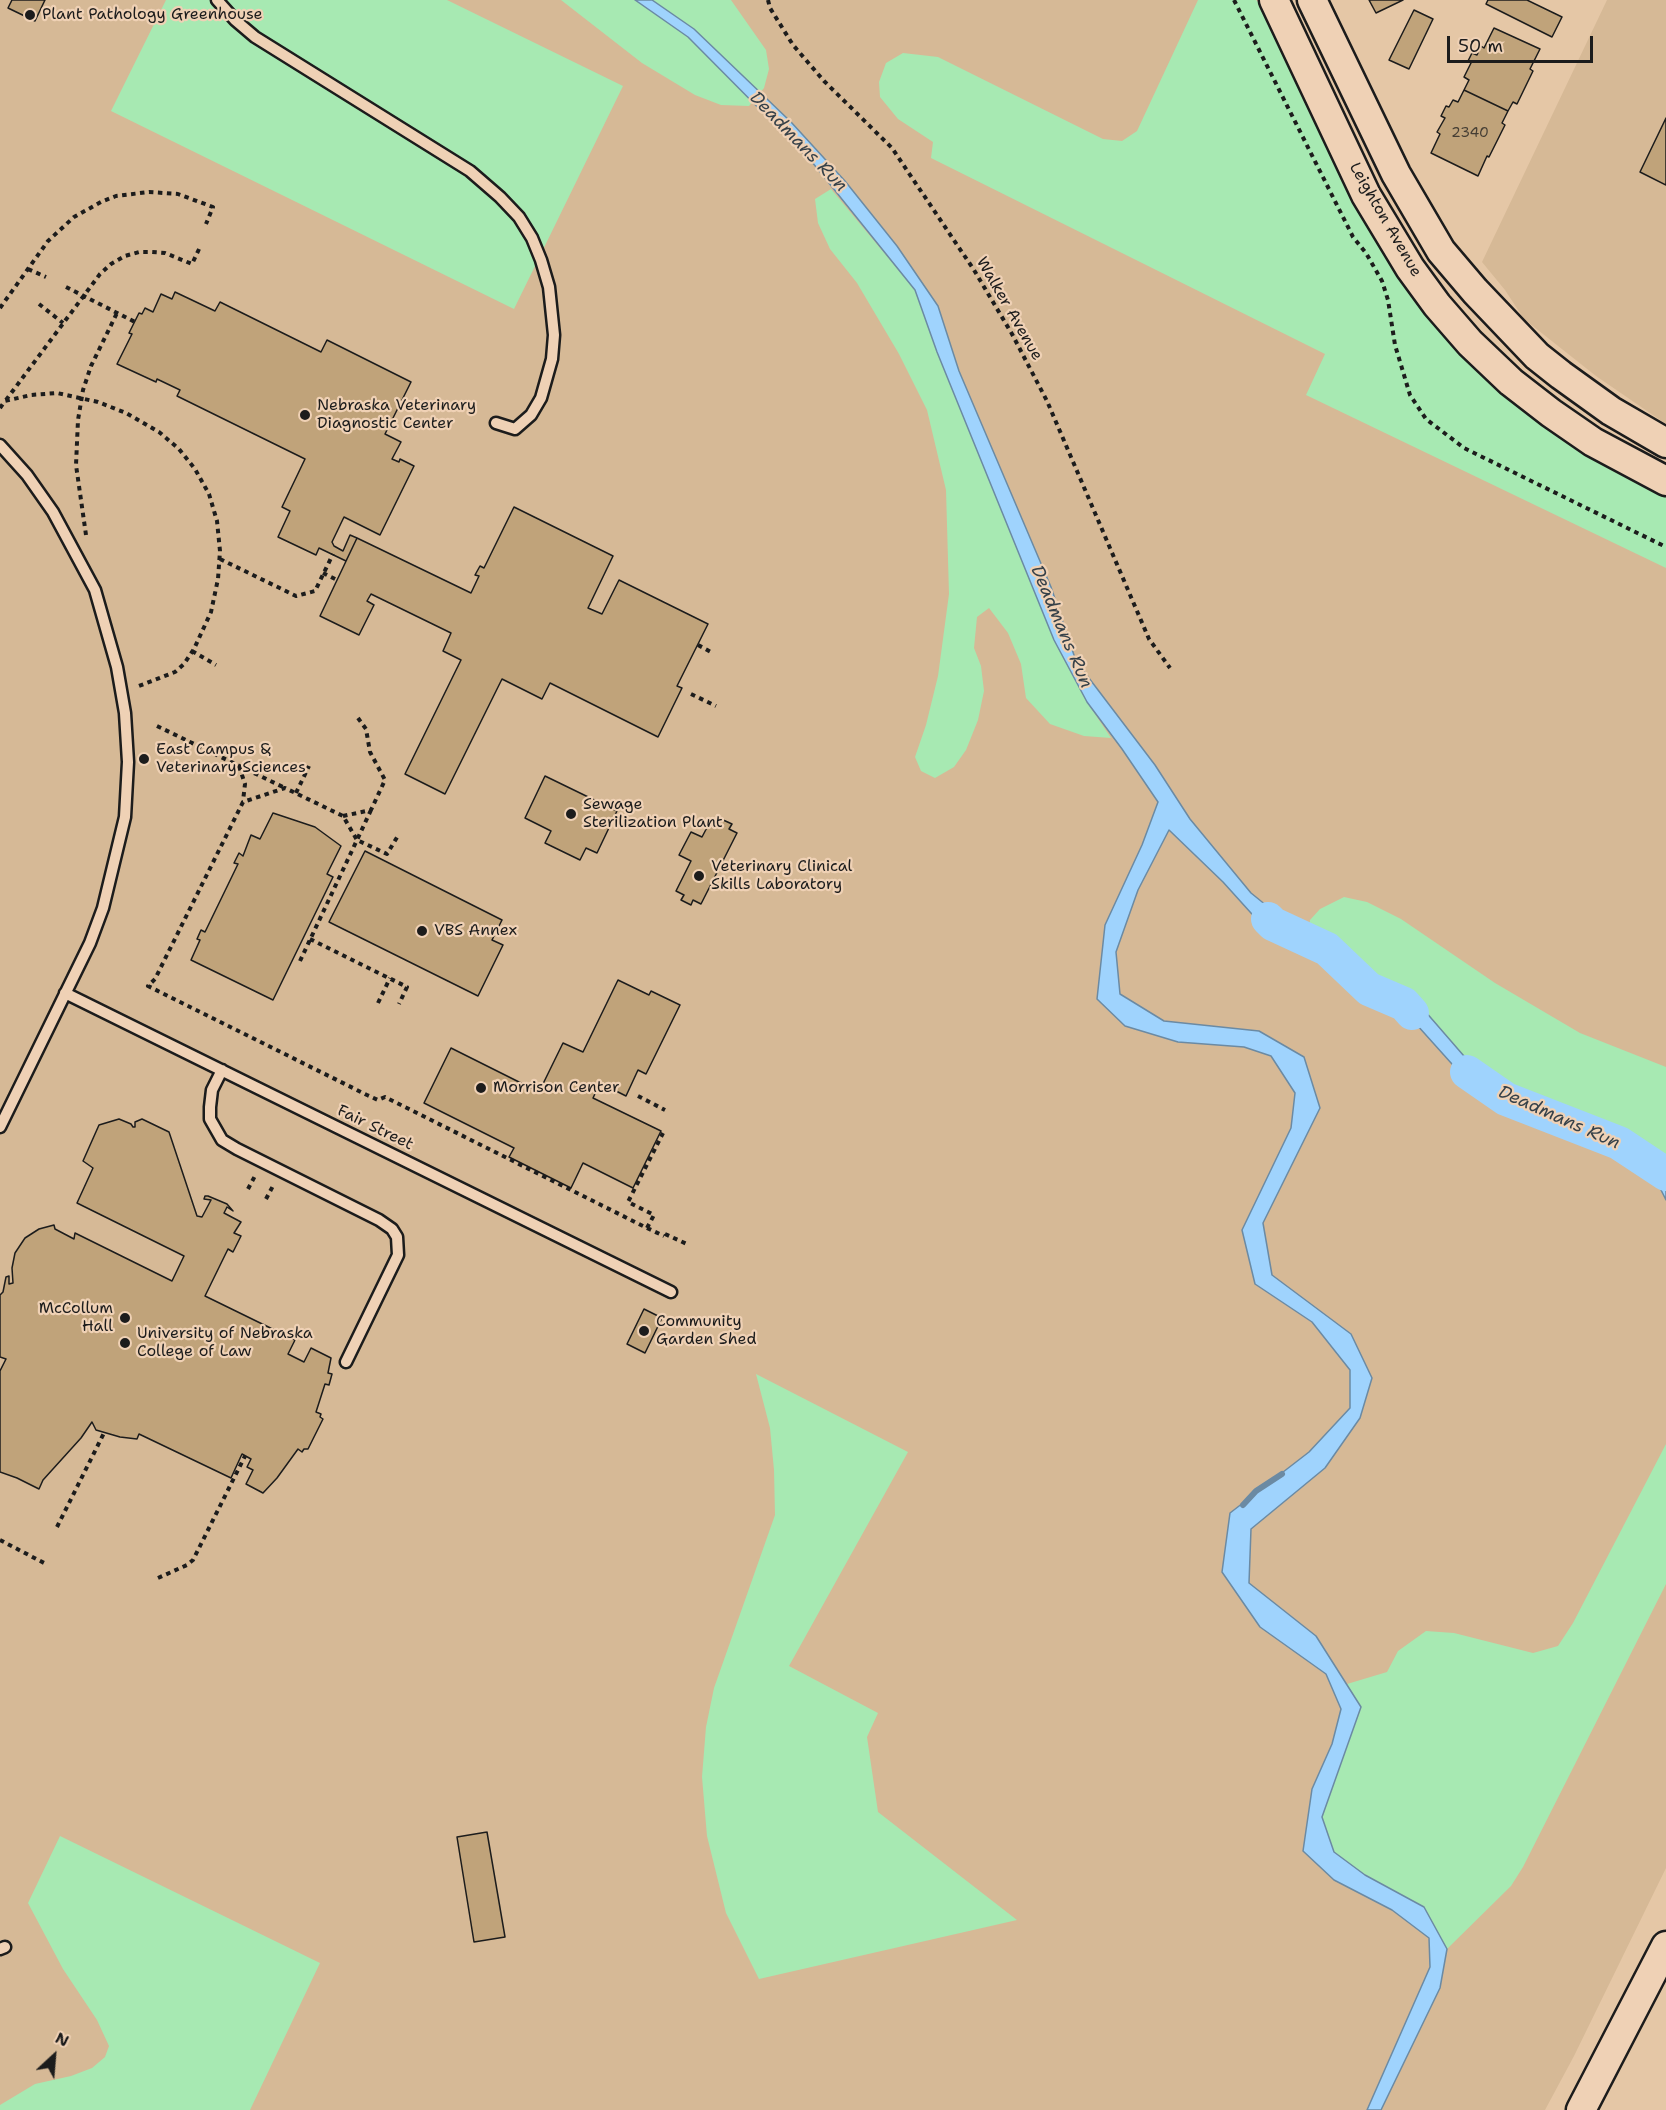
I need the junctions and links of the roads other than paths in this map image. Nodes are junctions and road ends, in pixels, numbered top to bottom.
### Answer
1 (217, 0) edge
2 (1274, 0) edge
3 (1312, 0) edge
4 (496, 423) dead end
5 (1666, 443) edge
6 (0, 445) edge
7 (1666, 481) edge
8 (65, 993) junction
9 (222, 1070) junction
10 (0, 1127) edge
11 (671, 1292) dead end
12 (346, 1362) dead end
13 (1666, 1946) edge
14 (1581, 2110) edge

1 - 4 lane
2 - 7 main road, Leighton Avenue
3 - 5 main road, Leighton Avenue
6 - 8 lane
8 - 9 lane, Fair Street
8 - 10 lane
9 - 11 lane, Fair Street
9 - 12 lane
13 - 14 main road

